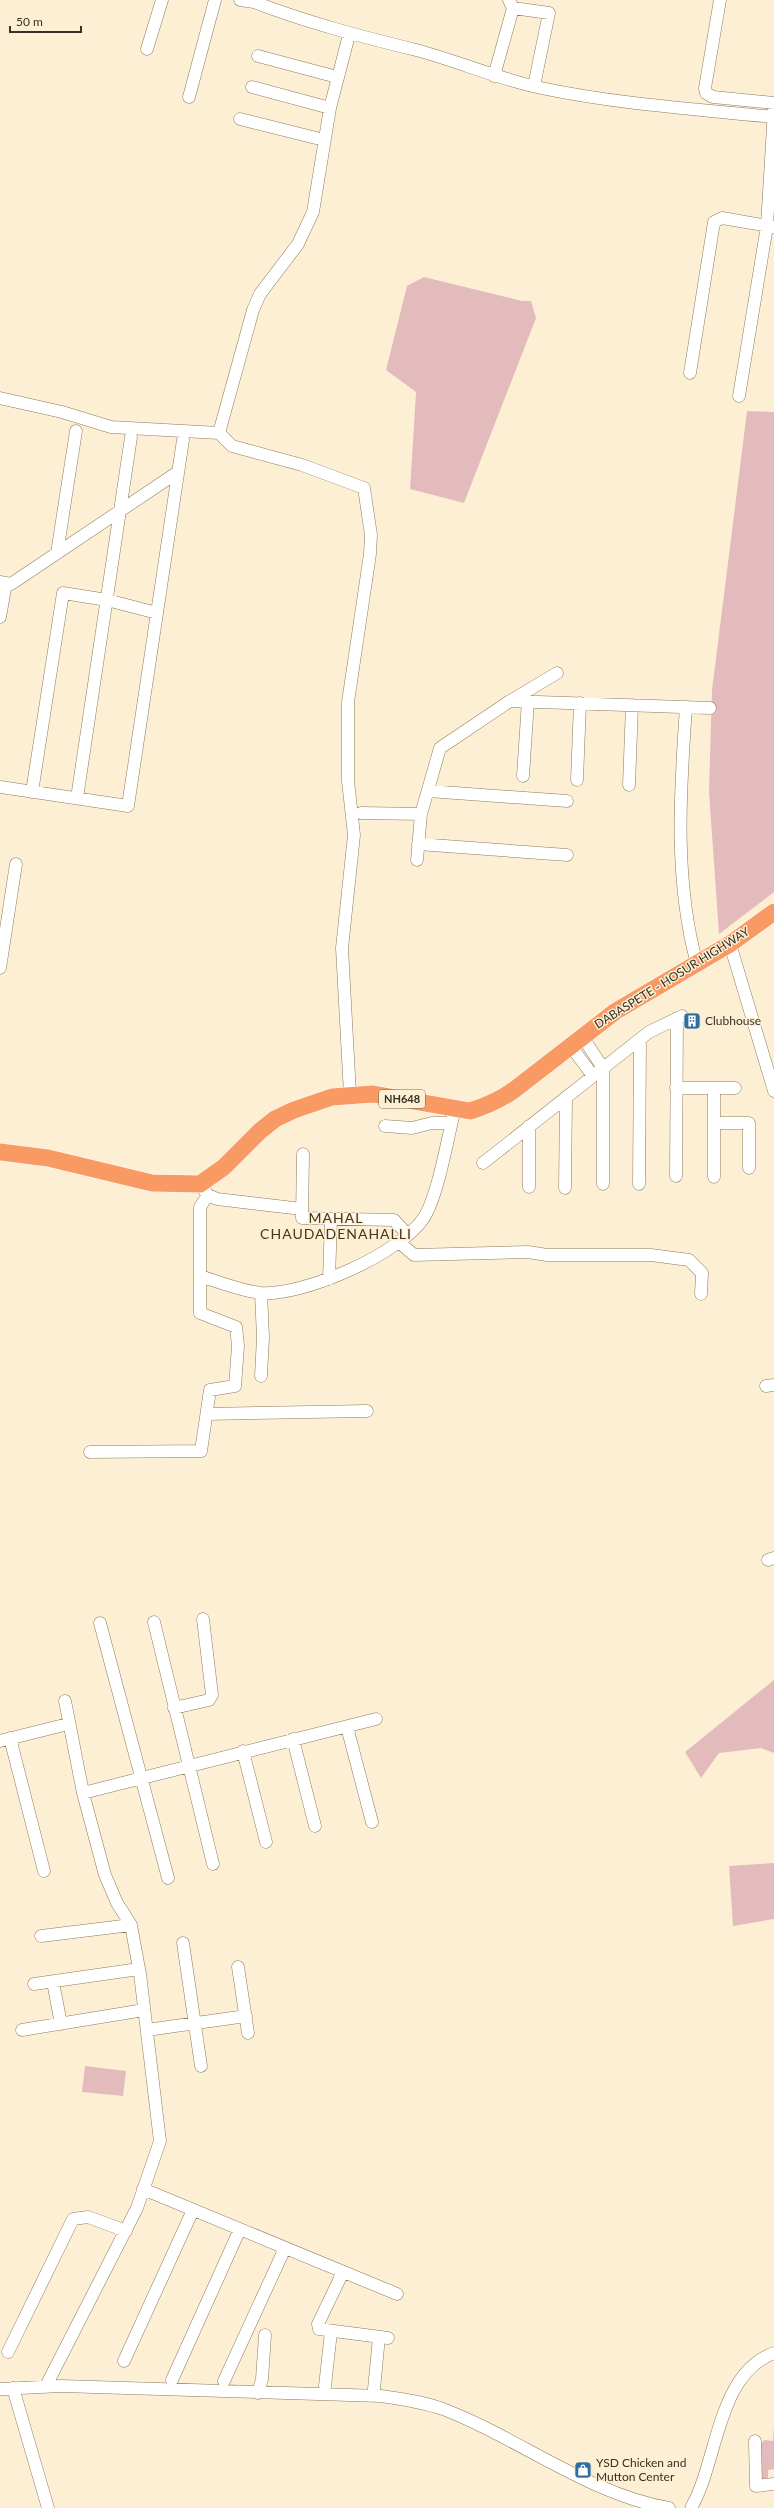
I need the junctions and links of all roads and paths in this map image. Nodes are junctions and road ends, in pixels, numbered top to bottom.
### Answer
1 (162, 0) edge
2 (215, 0) edge
3 (240, 0) edge
4 (720, 0) edge
5 (254, 1) edge
6 (511, 4) edge
7 (349, 35) junction
8 (148, 49) dead end
9 (258, 56) dead end
10 (494, 76) junction
11 (337, 77) junction
12 (534, 86) junction
13 (252, 87) dead end
14 (190, 97) dead end
15 (774, 103) edge
16 (330, 108) junction
17 (773, 113) edge
18 (240, 119) dead end
19 (324, 140) junction
20 (771, 226) edge
21 (690, 373) dead end
22 (739, 396) dead end
23 (0, 398) edge
24 (76, 431) dead end
25 (219, 433) junction
26 (131, 437) dead end
27 (183, 440) dead end
28 (178, 472) junction
29 (120, 511) junction
30 (57, 553) junction
31 (3, 583) edge
32 (107, 600) junction
33 (157, 613) junction
34 (0, 617) edge
35 (557, 673) dead end
36 (510, 701) junction
37 (528, 701) junction
38 (580, 703) junction
39 (632, 705) junction
40 (686, 707) junction
41 (710, 708) dead end
42 (523, 776) dead end
43 (577, 780) dead end
44 (629, 785) dead end
45 (0, 787) edge
46 (428, 791) junction
47 (32, 792) junction
48 (77, 798) junction
49 (567, 801) dead end
50 (361, 813) dead end
51 (421, 814) junction
52 (418, 844) junction
53 (567, 855) dead end
54 (417, 860) dead end
55 (16, 864) dead end
56 (774, 912) edge
57 (730, 944) junction
58 (697, 964) junction
59 (0, 968) edge
60 (640, 1039) junction
61 (576, 1040) junction
62 (603, 1068) junction
63 (593, 1076) junction
64 (676, 1088) junction
65 (714, 1088) junction
66 (735, 1088) dead end
67 (774, 1091) edge
68 (350, 1094) junction
69 (566, 1097) junction
70 (453, 1115) junction
71 (714, 1123) junction
72 (385, 1126) dead end
73 (529, 1126) junction
74 (0, 1152) edge
75 (303, 1154) dead end
76 (483, 1163) dead end
77 (749, 1168) dead end
78 (676, 1176) dead end
79 (714, 1177) dead end
80 (603, 1184) dead end
81 (639, 1184) dead end
82 (529, 1187) dead end
83 (565, 1188) dead end
84 (204, 1189) junction
85 (302, 1209) junction
86 (331, 1219) junction
87 (403, 1238) junction
88 (200, 1276) junction
89 (329, 1279) junction
90 (261, 1293) junction
91 (701, 1294) dead end
92 (261, 1376) dead end
93 (367, 1411) dead end
94 (207, 1414) junction
95 (90, 1452) dead end
96 (203, 1619) dead end
97 (154, 1622) dead end
98 (100, 1623) dead end
99 (65, 1701) dead end
100 (174, 1708) junction
101 (376, 1719) dead end
102 (68, 1724) junction
103 (347, 1727) junction
104 (5, 1739) edge
105 (294, 1739) junction
106 (243, 1751) junction
107 (188, 1766) junction
108 (140, 1778) junction
109 (83, 1793) junction
110 (372, 1822) dead end
111 (315, 1826) dead end
112 (266, 1842) dead end
113 (213, 1864) dead end
114 (44, 1871) dead end
115 (168, 1878) dead end
116 (131, 1925) junction
117 (42, 1936) dead end
118 (182, 1943) dead end
119 (238, 1967) dead end
120 (139, 1970) junction
121 (53, 1982) junction
122 (34, 1984) dead end
123 (144, 2010) junction
124 (246, 2016) junction
125 (195, 2023) junction
126 (61, 2024) junction
127 (22, 2030) dead end
128 (147, 2030) junction
129 (248, 2034) dead end
130 (201, 2066) dead end
131 (143, 2189) junction
132 (193, 2210) junction
133 (240, 2229) junction
134 (126, 2231) junction
135 (285, 2248) junction
136 (343, 2272) junction
137 (397, 2294) dead end
138 (331, 2332) junction
139 (265, 2335) dead end
140 (8, 2352) dead end
141 (774, 2353) edge
142 (124, 2361) dead end
143 (172, 2380) dead end
144 (224, 2381) dead end
145 (46, 2386) junction
146 (325, 2386) dead end
147 (13, 2388) junction
148 (0, 2389) edge
149 (374, 2389) dead end
150 (258, 2392) junction
151 (755, 2441) dead end
152 (774, 2484) edge
153 (644, 2505) edge
154 (693, 2507) edge
155 (48, 2508) edge
156 (669, 2508) edge

1 - 8 street
2 - 14 street
3 - 5 street
4 - 15 street
5 - 7 street
6 - 10 street
6 - 12 street
7 - 10 street
7 - 11 street
9 - 11 street
10 - 12 street
11 - 16 street
12 - 17 street
13 - 16 street
16 - 19 street
17 - 20 street
18 - 19 street
19 - 25 street
20 - 21 street
20 - 22 street
23 - 25 street
24 - 30 street
25 - 68 street
26 - 29 street
27 - 28 street
28 - 29 street
28 - 33 street
29 - 30 street
29 - 32 street
30 - 31 street
31 - 34 street
32 - 33 street
32 - 47 street
32 - 48 street
33 - 48 street
35 - 36 street
36 - 37 street
36 - 46 street
37 - 38 street
37 - 42 street
38 - 39 street
38 - 43 street
39 - 40 street
39 - 44 street
40 - 41 street
40 - 58 street
45 - 47 street
46 - 49 street
46 - 51 street
47 - 48 street
50 - 51 street
51 - 52 street
52 - 53 street
52 - 54 street
55 - 59 street
56 - 57 highway, DABASPETE - HOSUR HIGHWAY / NH648
57 - 58 highway, DABASPETE - HOSUR HIGHWAY / NH648
57 - 67 street
58 - 61 highway, DABASPETE - HOSUR HIGHWAY / NH648
60 - 62 street
60 - 64 street
60 - 81 street
61 - 62 street
61 - 63 street
61 - 70 highway, DABASPETE - HOSUR HIGHWAY / NH648
62 - 63 street
62 - 80 street
63 - 69 street
64 - 65 street
64 - 78 street
65 - 66 street
65 - 71 street
68 - 70 highway, DABASPETE - HOSUR HIGHWAY / NH648
68 - 84 highway, DABASPETE - HOSUR HIGHWAY / NH648
69 - 73 street
69 - 83 street
70 - 72 street
70 - 87 street
71 - 77 street
71 - 79 street
73 - 76 street
73 - 82 street
74 - 84 highway
75 - 85 street
84 - 85 street
84 - 88 street
85 - 86 street
86 - 87 street
86 - 89 street
87 - 89 street
87 - 91 street
88 - 90 street
88 - 94 street
89 - 90 street
90 - 92 street
93 - 94 street
94 - 95 street
96 - 100 street
97 - 100 street
98 - 108 street
99 - 102 street
100 - 107 street
101 - 103 street
102 - 104 street
102 - 109 street
103 - 105 street
103 - 110 street
104 - 114 street
105 - 106 street
105 - 111 street
106 - 107 street
106 - 112 street
107 - 108 street
107 - 113 street
108 - 109 street
108 - 115 street
109 - 116 street
116 - 117 street
116 - 120 street
118 - 125 street
119 - 124 street
120 - 121 street
120 - 123 street
121 - 122 street
121 - 126 street
123 - 126 street
123 - 128 street
124 - 125 street
124 - 129 street
125 - 128 street
125 - 130 street
126 - 127 street
128 - 131 street
131 - 132 street
131 - 134 street
132 - 133 street
132 - 142 street
133 - 135 street
133 - 143 street
134 - 140 street
134 - 145 street
135 - 136 street
135 - 144 street
136 - 137 street
136 - 138 street
138 - 146 street
138 - 149 street
139 - 150 street
141 - 154 street
145 - 147 street
145 - 150 street
147 - 148 street
147 - 155 street
150 - 153 street
151 - 152 street
153 - 156 street

